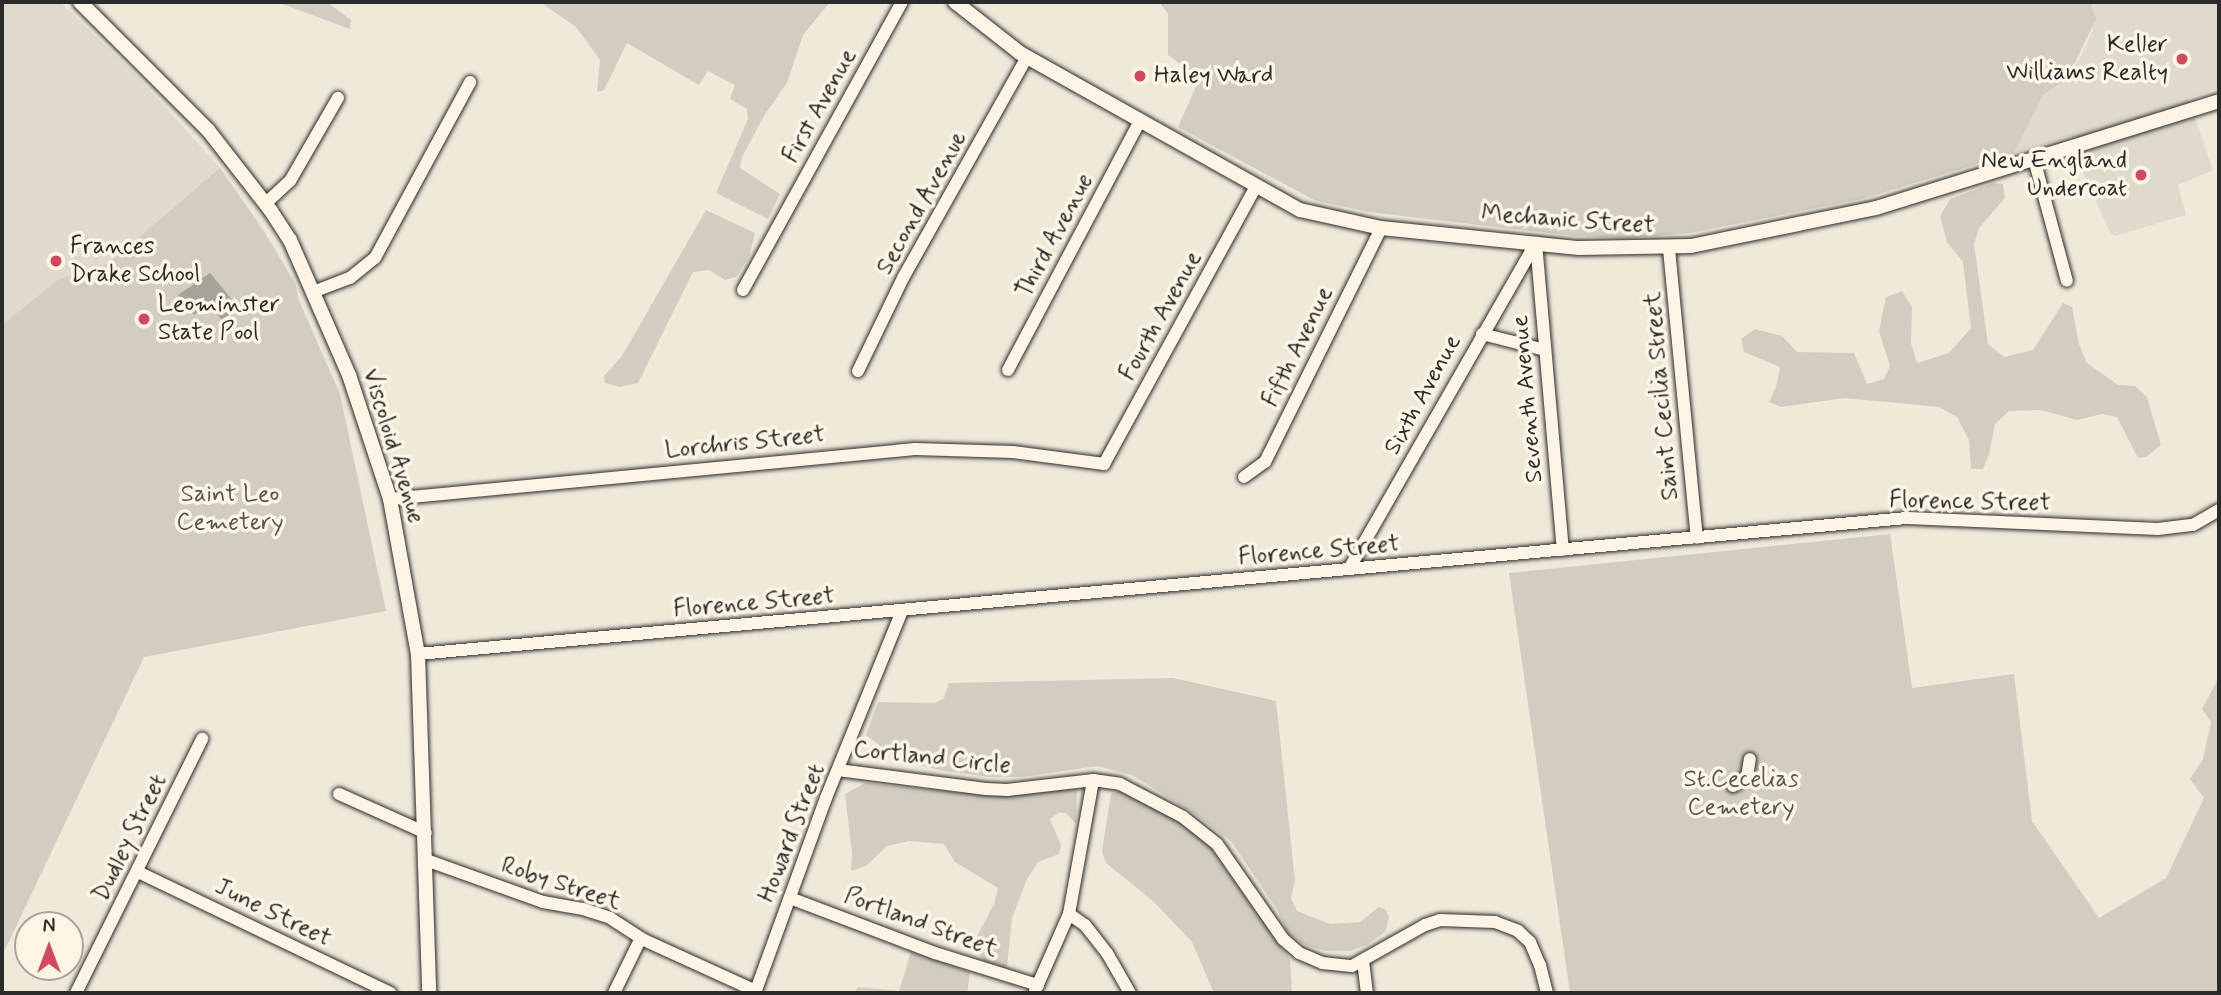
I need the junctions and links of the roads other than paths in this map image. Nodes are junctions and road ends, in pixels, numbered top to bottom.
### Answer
1 (80, 2) edge
2 (902, 2) edge
3 (956, 2) edge
4 (1027, 57) junction
5 (470, 82) dead end
6 (338, 98) dead end
7 (2219, 101) edge
8 (1140, 121) junction
9 (2034, 159) junction
10 (1255, 188) junction
11 (265, 204) junction
12 (1381, 228) junction
13 (1536, 243) junction
14 (1669, 249) junction
15 (2067, 281) dead end
16 (743, 290) dead end
17 (313, 292) junction
18 (1482, 334) junction
19 (1545, 350) junction
20 (1008, 370) dead end
21 (858, 371) dead end
22 (1104, 464) joint
23 (1244, 477) dead end
24 (390, 499) junction
25 (2219, 510) edge
26 (1697, 538) junction
27 (1563, 550) junction
28 (1349, 569) junction
29 (902, 611) junction
30 (418, 654) junction
31 (202, 739) dead end
32 (1750, 759) dead end
33 (838, 770) junction
34 (1093, 780) junction
35 (1733, 786) dead end
36 (339, 794) dead end
37 (426, 833) junction
38 (426, 860) junction
39 (138, 872) junction
40 (790, 898) junction
41 (1069, 914) junction
42 (641, 938) junction
43 (1363, 961) junction
44 (1036, 989) edge
45 (755, 992) edge
46 (76, 993) edge
47 (390, 993) edge
48 (429, 993) edge
49 (614, 993) edge
50 (1130, 993) edge
51 (1367, 993) edge
52 (1547, 993) edge

1 - 11 main road, Viscoloid Avenue
2 - 16 street, First Avenue
3 - 4 main road, Mechanic Street
4 - 8 main road, Mechanic Street
4 - 21 street, Second Avenue
5 - 17 street
6 - 11 street
7 - 9 main road, Mechanic Street
8 - 10 main road, Mechanic Street
8 - 20 street, Third Avenue
9 - 14 main road, Mechanic Street
9 - 15 street
10 - 12 main road, Mechanic Street
10 - 22 street, Fourth Avenue
11 - 17 main road, Viscoloid Avenue
12 - 13 main road, Mechanic Street
12 - 23 street, Fifth Avenue
13 - 14 main road, Mechanic Street
13 - 18 street, Sixth Avenue
13 - 19 street, Seventh Avenue
14 - 26 street, Saint Cecilia Street
17 - 24 main road, Viscoloid Avenue
18 - 19 street
18 - 28 street, Sixth Avenue
19 - 27 street, Seventh Avenue
22 - 24 street, Lorchris Street
24 - 30 main road, Viscoloid Avenue
25 - 26 street, Florence Street
26 - 27 street, Florence Street
27 - 28 street, Florence Street
28 - 29 street, Florence Street
29 - 30 street, Florence Street
29 - 33 street, Howard Street
30 - 37 main road, Viscoloid Avenue
31 - 39 street, Dudley Street
32 - 35 street
33 - 34 street, Cortland Circle
33 - 40 street, Howard Street
34 - 41 street
34 - 43 street, Cortland Circle
36 - 37 street
37 - 38 main road, Viscoloid Avenue
38 - 42 street, Roby Street
38 - 48 main road, Viscoloid Avenue
39 - 46 street, Dudley Street
39 - 47 street, June Street
40 - 44 street, Portland Street
40 - 45 street, Howard Street
41 - 44 street
41 - 50 street
42 - 45 street, Roby Street
42 - 49 street
43 - 51 street
43 - 52 street, Cortland Circle

